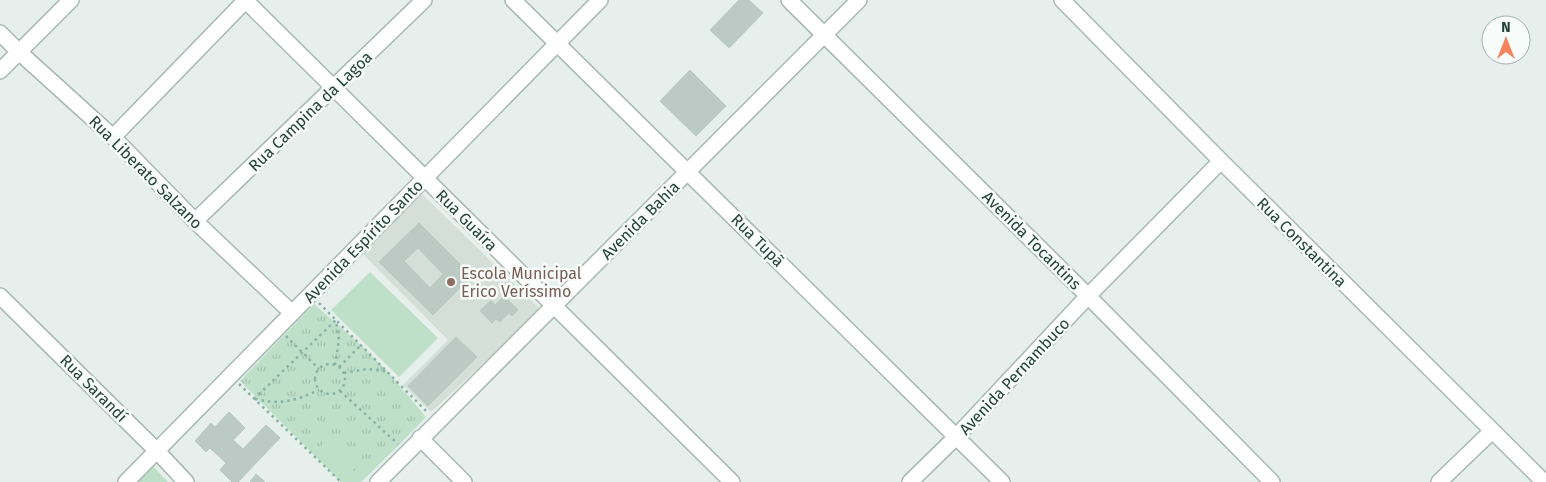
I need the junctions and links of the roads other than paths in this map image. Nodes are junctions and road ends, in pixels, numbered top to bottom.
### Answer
1 (71, 0) edge
2 (246, 0) edge
3 (424, 0) edge
4 (513, 0) edge
5 (600, 0) edge
6 (789, 0) edge
7 (859, 0) edge
8 (1062, 0) edge
9 (0, 32) edge
10 (824, 35) junction
11 (557, 44) junction
12 (19, 52) junction
13 (0, 71) edge
14 (334, 89) junction
15 (112, 137) junction
16 (1221, 161) junction
17 (689, 172) junction
18 (424, 178) junction
19 (195, 221) junction
20 (0, 296) edge
21 (1088, 296) junction
22 (553, 305) junction
23 (292, 313) junction
24 (1492, 431) junction
25 (956, 437) junction
26 (420, 438) junction
27 (157, 451) junction
28 (126, 482) edge
29 (186, 482) edge
30 (378, 482) edge
31 (464, 482) edge
32 (732, 482) edge
33 (910, 482) edge
34 (1002, 482) edge
35 (1272, 482) edge
36 (1439, 482) edge
37 (1544, 482) edge

1 - 12 street
2 - 14 street, Rua Guaíra
2 - 15 street
3 - 14 street, Rua Campina da Lagoa
4 - 11 street, Rua Tupã
5 - 11 street, Avenida Espírito Santo
6 - 10 street, Avenida Tocantins
7 - 10 street, Avenida Bahia
8 - 16 street, Rua Constantina
9 - 12 street, Rua Liberato Salzano
10 - 17 street, Avenida Bahia
10 - 21 street, Avenida Tocantins
11 - 17 street, Rua Tupã
11 - 18 street, Avenida Espírito Santo
12 - 13 street
12 - 15 street, Rua Liberato Salzano
14 - 18 street, Rua Guaíra
14 - 19 street, Rua Campina da Lagoa
15 - 19 street, Rua Liberato Salzano
16 - 21 street, Avenida Pernambuco
16 - 24 street, Rua Constantina
17 - 22 street, Avenida Bahia
17 - 25 street, Rua Tupã
18 - 22 street, Rua Guaíra
18 - 23 street, Avenida Espírito Santo
19 - 23 street, Rua Liberato Salzano
20 - 27 street, Rua Sarandí
21 - 25 street, Avenida Pernambuco
21 - 35 street, Avenida Tocantins
22 - 26 street, Avenida Bahia
22 - 32 street, Rua Guaíra
23 - 27 street, Avenida Espírito Santo
24 - 36 street
24 - 37 street, Rua Constantina
25 - 33 street, Avenida Pernambuco
25 - 34 street, Rua Tupã
26 - 30 street, Avenida Bahia
26 - 31 street
27 - 28 street, Avenida Espírito Santo
27 - 29 street, Rua Sarandí

